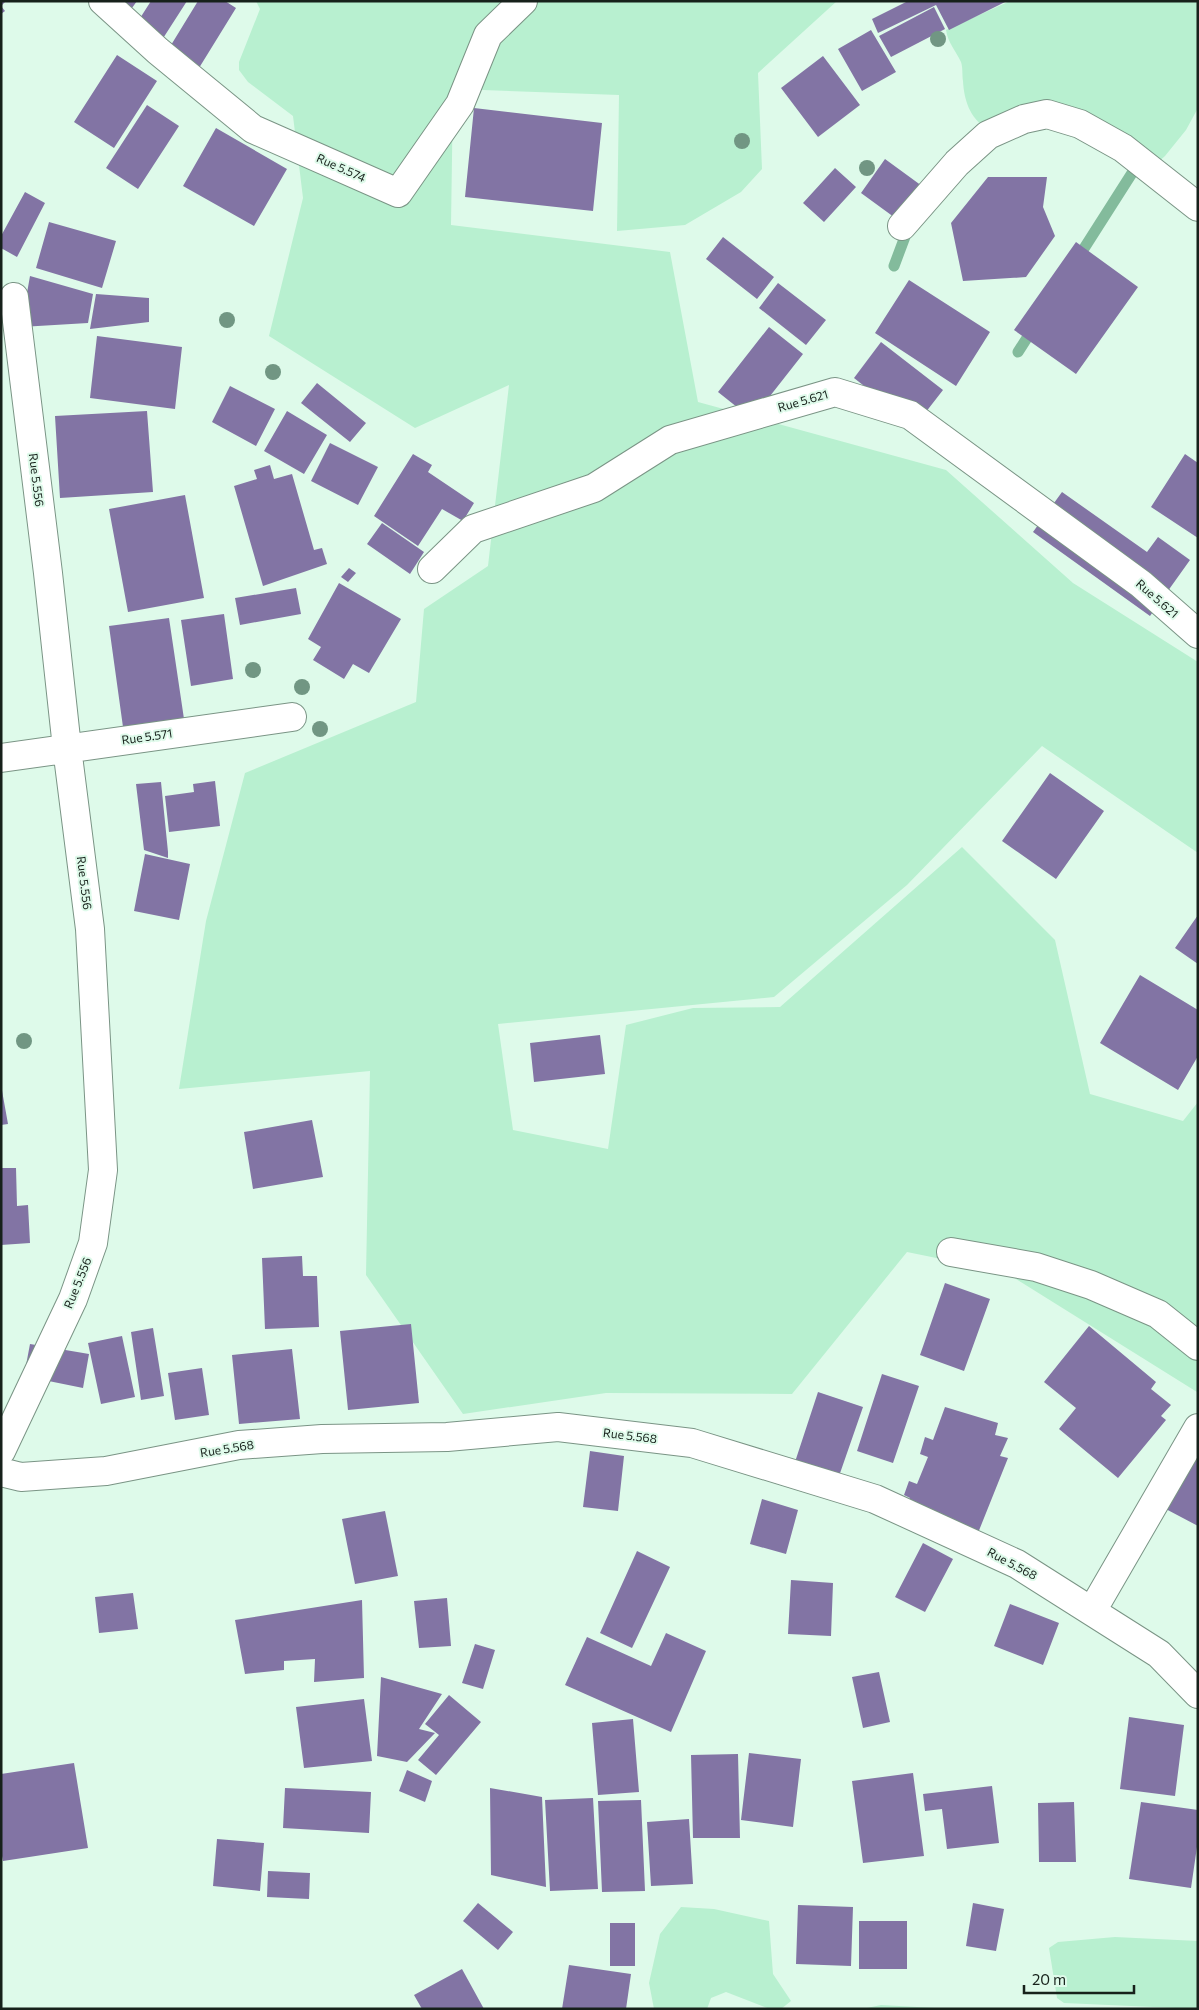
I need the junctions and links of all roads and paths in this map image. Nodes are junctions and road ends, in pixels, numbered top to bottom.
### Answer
1 (103, 1) edge
2 (523, 1) edge
3 (1198, 206) edge
4 (902, 226) dead end
5 (14, 297) dead end
6 (432, 569) dead end
7 (1198, 634) edge
8 (292, 717) dead end
9 (66, 748) junction
10 (1, 758) edge
11 (951, 1252) dead end
12 (1198, 1346) edge
13 (1198, 1428) edge
14 (1, 1451) edge
15 (1, 1472) edge
16 (1092, 1611) junction
17 (1198, 1694) edge

1 - 2 street, Rue 5.574
3 - 4 street
5 - 9 street, Rue 5.556
6 - 7 street, Rue 5.621
8 - 9 street, Rue 5.571
9 - 10 street, Rue 5.571
9 - 14 street, Rue 5.556
11 - 12 street
13 - 16 street
15 - 16 street, Rue 5.568
16 - 17 street, Rue 5.568

